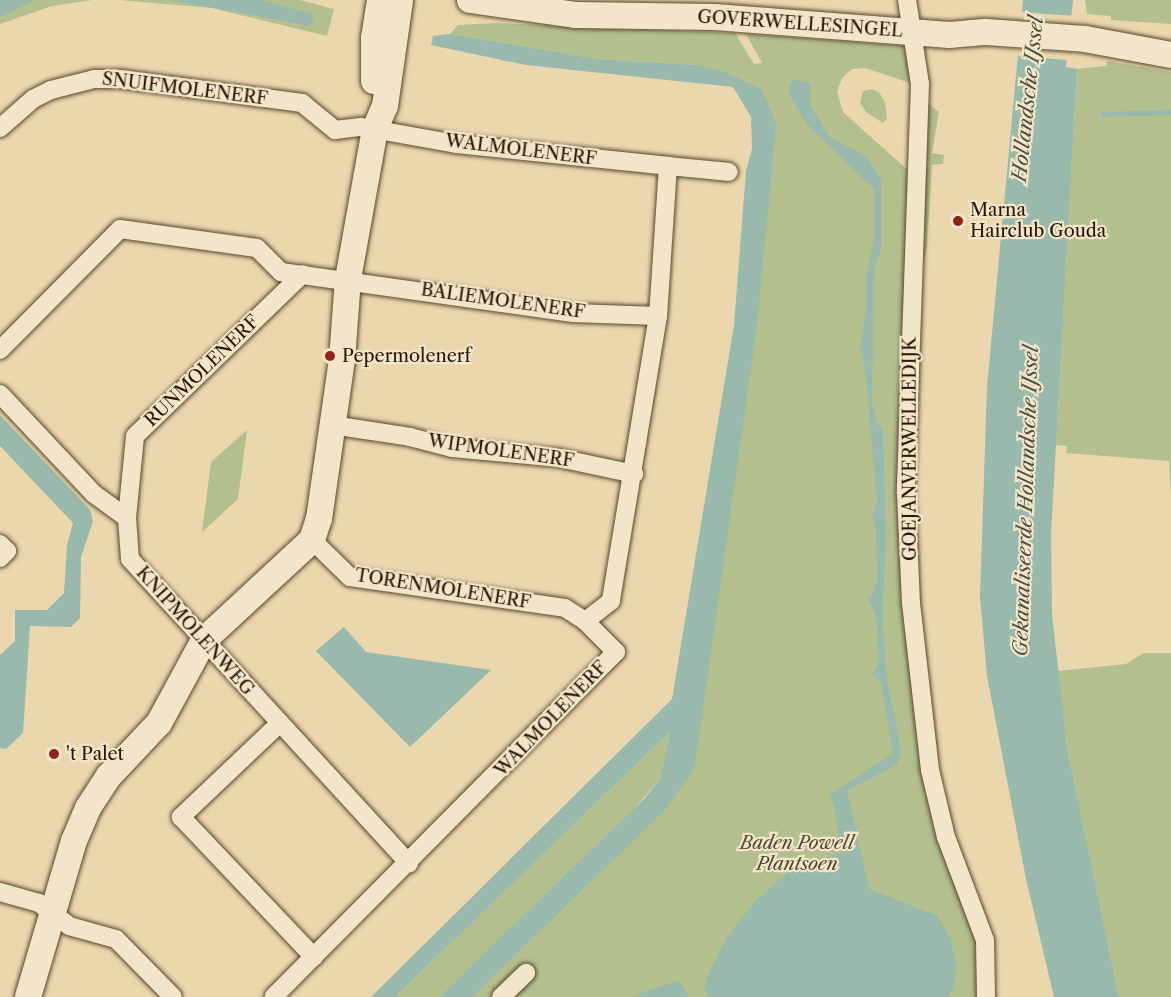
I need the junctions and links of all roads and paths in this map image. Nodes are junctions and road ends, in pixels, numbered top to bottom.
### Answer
1 (380, 0) edge
2 (400, 0) edge
3 (470, 0) edge
4 (732, 0) edge
5 (910, 16) edge
6 (1171, 44) edge
7 (1143, 47) junction
8 (1171, 55) edge
9 (0, 128) edge
10 (375, 129) junction
11 (668, 166) junction
12 (729, 171) dead end
13 (303, 274) junction
14 (348, 279) junction
15 (658, 316) junction
16 (0, 350) edge
17 (0, 394) edge
18 (332, 425) junction
19 (634, 474) junction
20 (127, 518) junction
21 (312, 540) junction
22 (585, 621) junction
23 (204, 640) junction
24 (280, 723) junction
25 (409, 864) junction
26 (0, 892) edge
27 (53, 913) junction
28 (314, 957) junction
29 (526, 973) dead end
30 (28, 997) edge
31 (173, 997) edge
32 (273, 997) edge
33 (501, 997) edge
34 (986, 997) edge

1 - 10 street
2 - 10 street
3 - 5 street, GOVERWELLESINGEL
4 - 5 street, GOVERWELLESINGEL
5 - 7 street, GOVERWELLESINGEL
5 - 34 street, GOEJANVERWELLEDIJK
6 - 7 street, GOVERWELLESINGEL
7 - 8 street, GOVERWELLESINGEL
9 - 10 street, SNUIFMOLENERF
10 - 11 street, WALMOLENERF
10 - 14 street
11 - 12 street, WALMOLENERF
11 - 15 street
13 - 14 street
13 - 16 street
13 - 20 street, RUNMOLENERF
14 - 15 street, BALIEMOLENERF
14 - 18 street
15 - 19 street
17 - 20 street
18 - 19 street, WIPMOLENERF
18 - 21 street
19 - 22 street
20 - 23 street, KNIPMOLENWEG
21 - 22 street, TORENMOLENERF
21 - 23 street
22 - 25 street, WALMOLENERF
23 - 24 street, KNIPMOLENWEG
23 - 27 street
24 - 25 street, KNIPMOLENWEG
24 - 28 street
25 - 28 street, WALMOLENERF
26 - 27 street
27 - 30 street
27 - 31 street
28 - 32 street, WALMOLENERF
29 - 33 street

